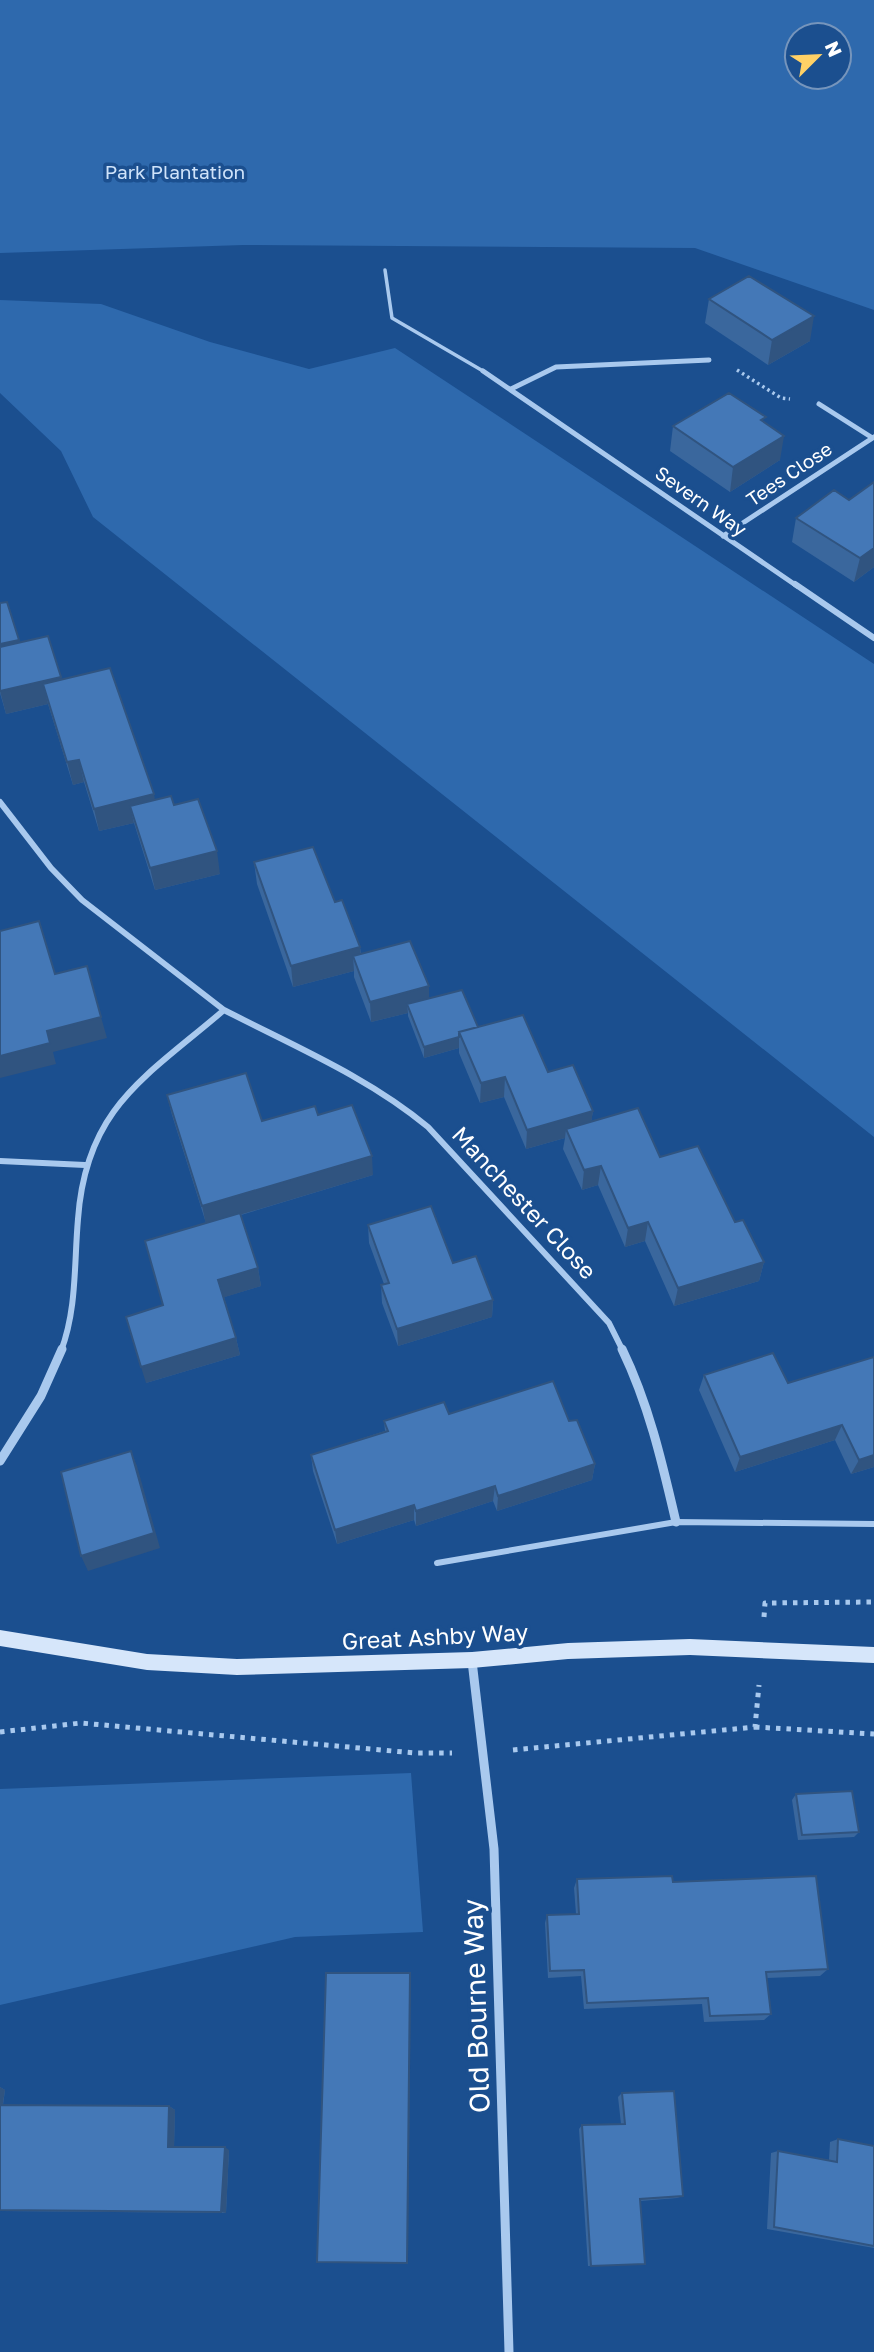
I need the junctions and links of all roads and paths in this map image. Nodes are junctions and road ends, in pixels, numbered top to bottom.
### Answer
1 (385, 270) dead end
2 (709, 360) joint
3 (483, 371) joint
4 (511, 389) junction
5 (819, 404) joint
6 (872, 437) edge
7 (723, 536) junction
8 (874, 638) edge
9 (0, 802) edge
10 (224, 1010) junction
11 (0, 1161) edge
12 (85, 1166) junction
13 (0, 1461) edge
14 (676, 1522) junction
15 (874, 1524) edge
16 (437, 1563) dead end
17 (0, 1638) edge
18 (874, 1655) edge
19 (472, 1661) junction
20 (755, 1727) dead end
21 (874, 1734) edge
22 (509, 2352) edge

1 - 3 lane
2 - 4 street
2 - 5 path
3 - 4 street, Severn Way
4 - 7 street, Severn Way
5 - 6 street, Tees Close
6 - 7 street, Tees Close
7 - 8 street, Severn Way
9 - 10 street, Manchester Close
10 - 12 street
10 - 14 street, Manchester Close
11 - 12 street
12 - 13 street
14 - 15 lane
14 - 16 lane
17 - 19 street, Great Ashby Way
18 - 19 street, Great Ashby Way
19 - 22 street, Old Bourne Way
20 - 21 path

